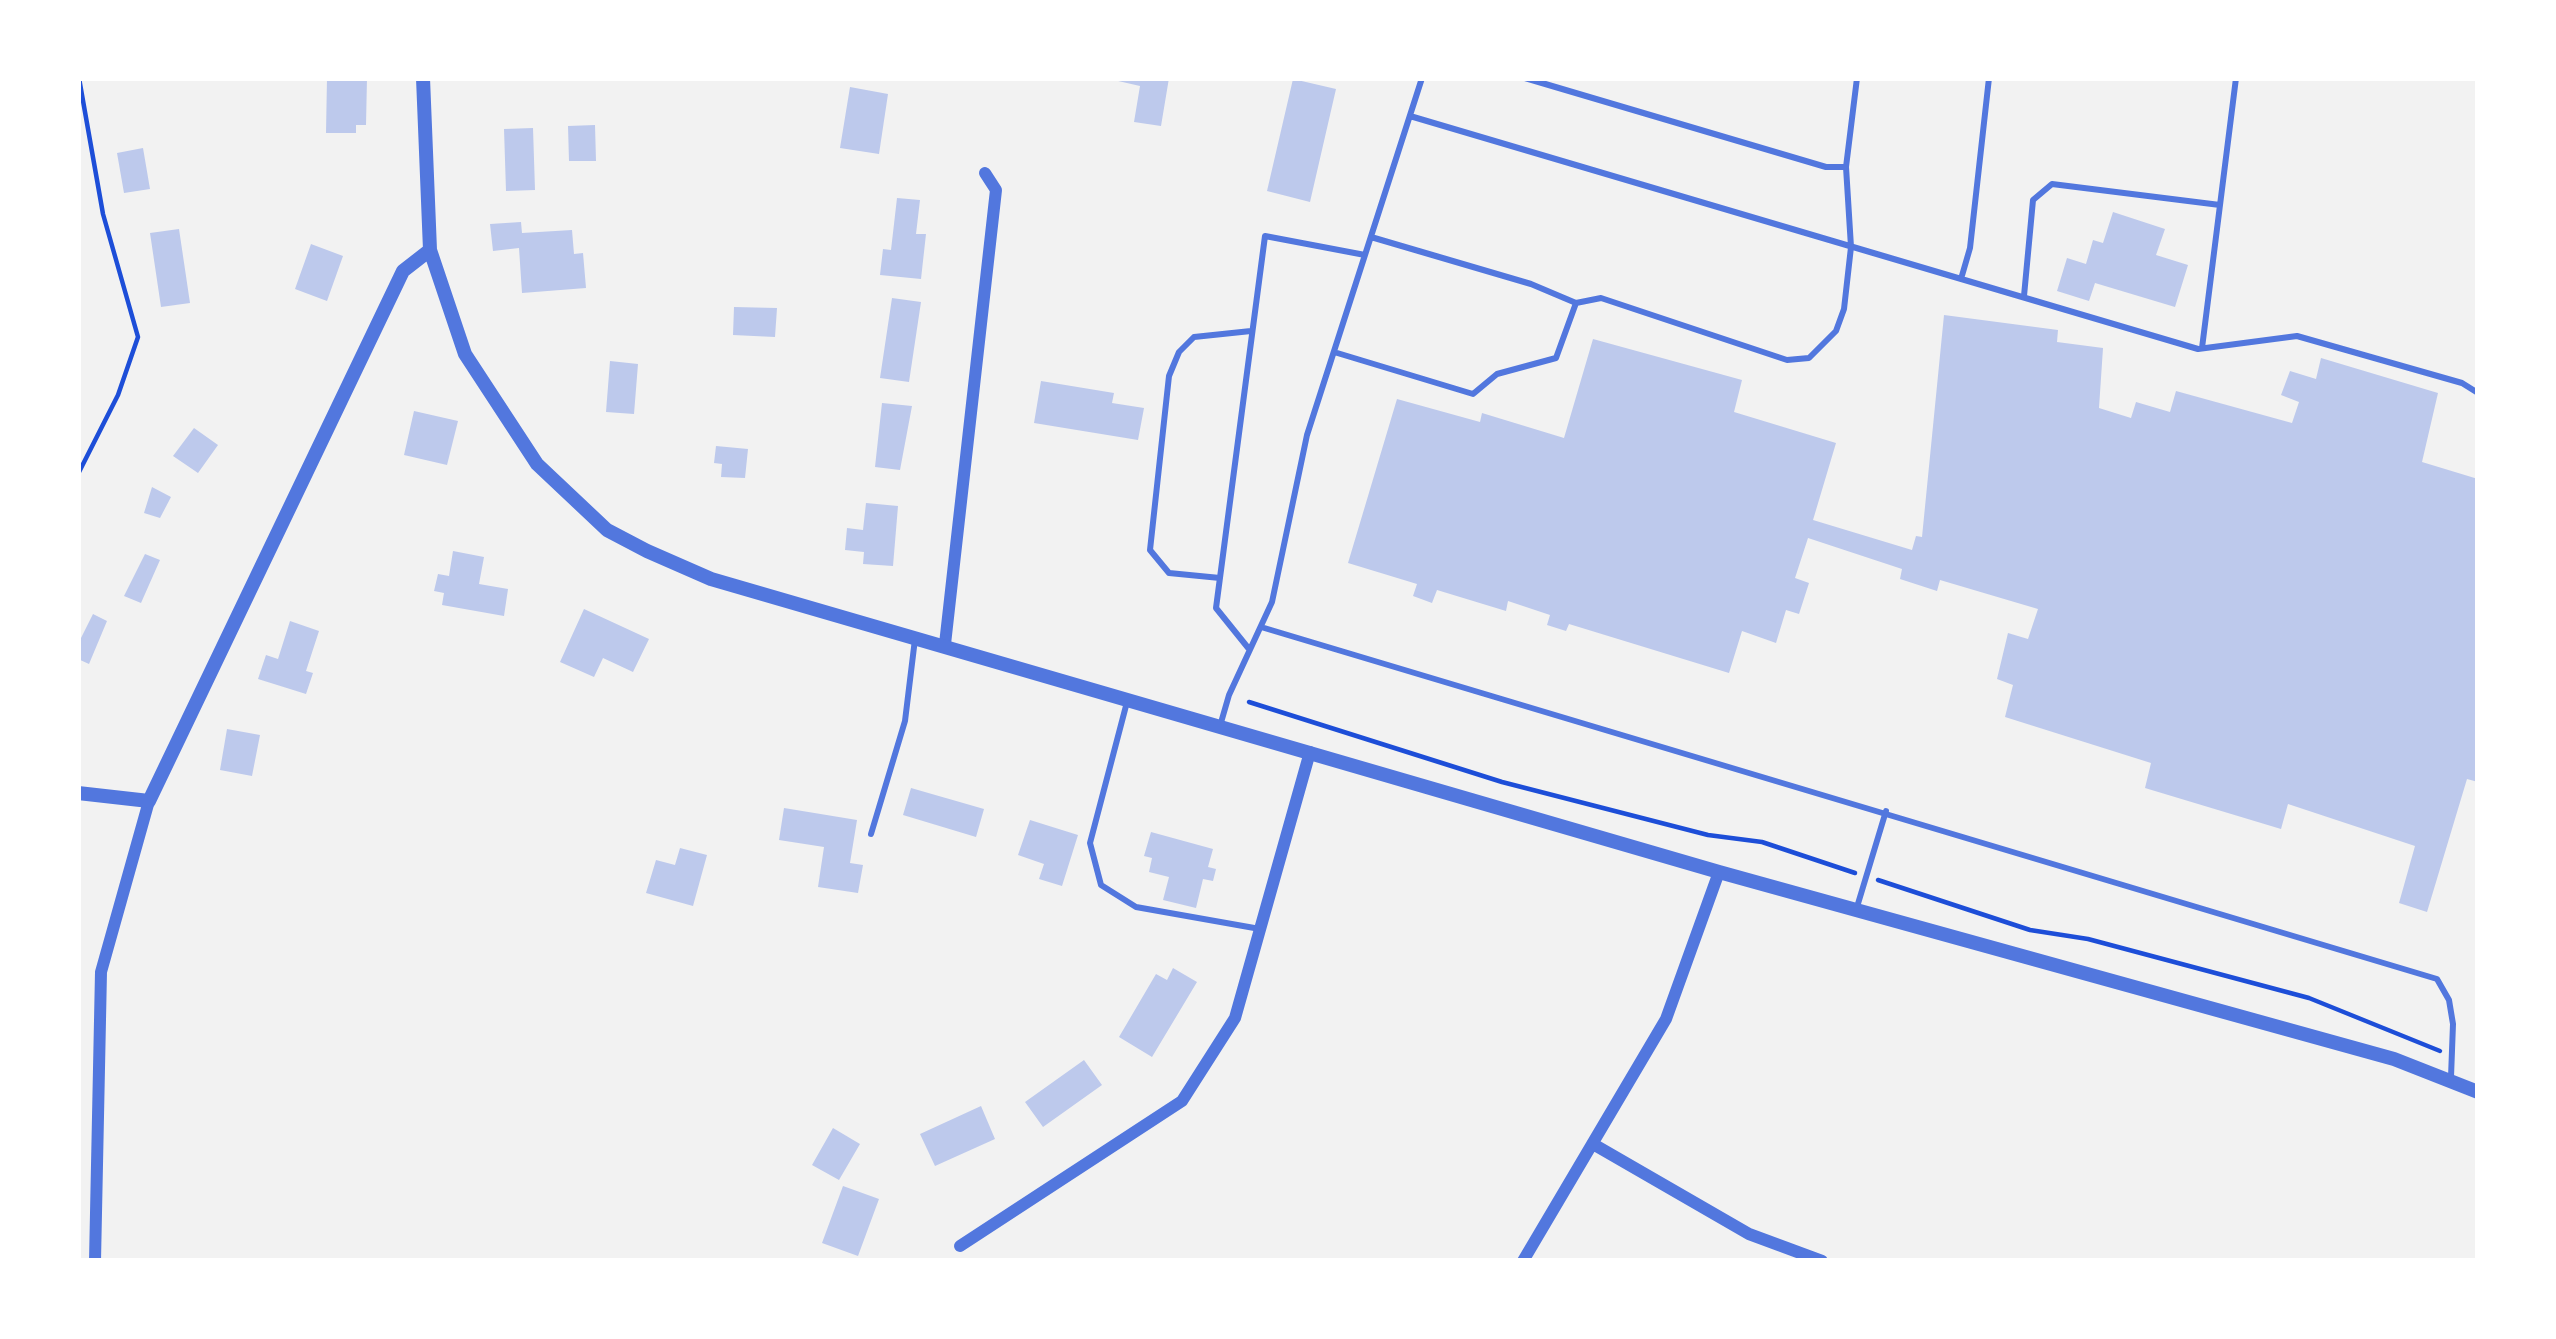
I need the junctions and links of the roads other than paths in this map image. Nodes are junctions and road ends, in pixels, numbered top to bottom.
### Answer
1 (423, 78) edge
2 (1422, 78) edge
3 (1525, 78) edge
4 (1857, 78) edge
5 (1989, 78) edge
6 (2236, 78) edge
7 (1410, 116) junction
8 (1846, 167) junction
9 (986, 173) dead end
10 (2220, 205) junction
11 (1371, 237) junction
12 (1851, 247) junction
13 (430, 250) junction
14 (1365, 255) junction
15 (1960, 278) junction
16 (2024, 297) junction
17 (1576, 303) junction
18 (1251, 331) junction
19 (2202, 349) junction
20 (1334, 352) junction
21 (2478, 393) edge
22 (1220, 578) junction
23 (1261, 627) junction
24 (916, 635) junction
25 (946, 644) junction
26 (1250, 650) junction
27 (1128, 698) junction
28 (1220, 726) junction
29 (1310, 752) junction
30 (78, 793) edge
31 (148, 800) junction
32 (1886, 811) junction
33 (871, 834) dead end
34 (1719, 872) junction
35 (1856, 910) junction
36 (1260, 929) junction
37 (2451, 1077) junction
38 (2478, 1092) edge
39 (1593, 1144) junction
40 (960, 1246) dead end
41 (95, 1261) edge
42 (1523, 1261) edge
43 (1822, 1261) edge

1 - 13 street
2 - 7 lane
3 - 8 lane
4 - 8 lane
5 - 15 lane
6 - 10 lane
7 - 11 lane
7 - 12 lane
8 - 12 lane
9 - 25 street
10 - 16 lane
10 - 19 lane
11 - 14 lane
11 - 17 lane
12 - 15 lane
12 - 17 lane
13 - 24 street
13 - 31 street
14 - 18 lane
14 - 20 lane
15 - 16 lane
16 - 19 lane
17 - 20 lane
18 - 22 lane
18 - 22 lane
19 - 21 lane
20 - 23 lane
22 - 26 lane
23 - 26 lane
23 - 32 lane
24 - 25 street
24 - 33 lane
25 - 27 street
26 - 28 lane
27 - 28 street
27 - 36 lane
28 - 29 street
29 - 34 street
29 - 36 street
30 - 31 street
31 - 41 street
32 - 35 lane
32 - 37 lane
34 - 35 street
34 - 39 street
35 - 37 street
36 - 40 street
37 - 38 street
39 - 42 street
39 - 43 street

